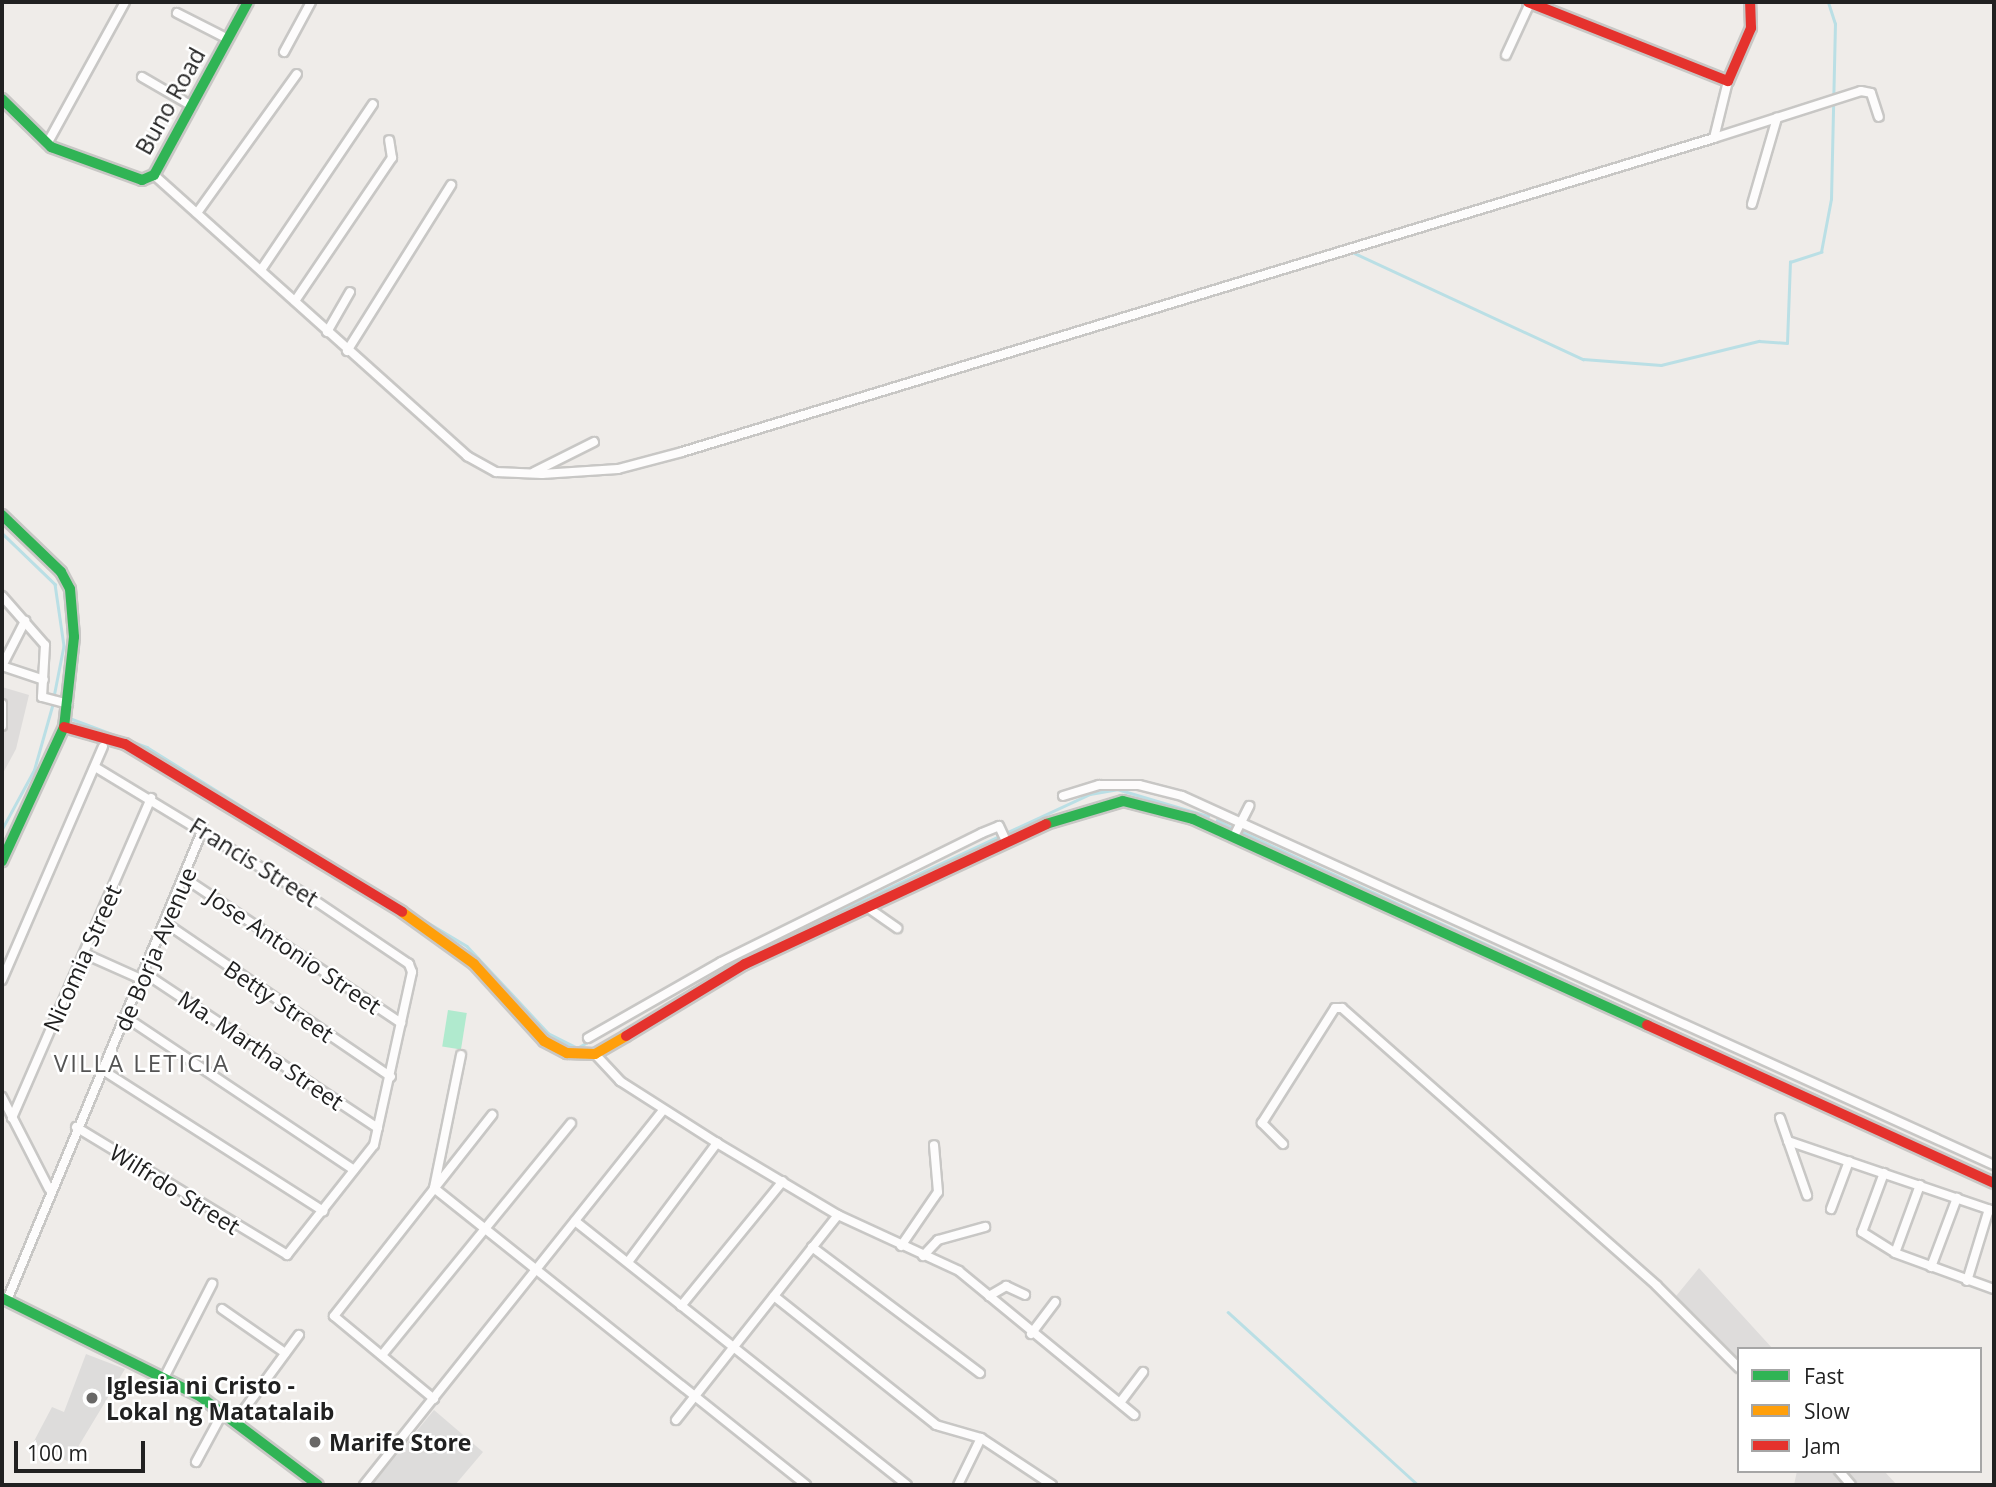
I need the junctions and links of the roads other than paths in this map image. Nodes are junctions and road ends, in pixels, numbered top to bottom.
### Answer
1 (125, 2) edge
2 (248, 2) edge
3 (311, 2) edge
4 (1529, 2) edge
5 (1750, 2) edge
6 (177, 13) dead end
7 (228, 39) junction
8 (284, 52) dead end
9 (1506, 55) dead end
10 (297, 74) dead end
11 (142, 77) dead end
12 (1728, 80) junction
13 (2, 99) edge
14 (373, 104) dead end
15 (192, 106) junction
16 (1879, 117) dead end
17 (1777, 118) junction
18 (1714, 138) junction
19 (389, 140) dead end
20 (47, 144) junction
21 (154, 175) junction
22 (451, 185) dead end
23 (1752, 204) dead end
24 (197, 213) junction
25 (261, 270) junction
26 (350, 292) dead end
27 (295, 301) junction
28 (327, 332) junction
29 (347, 351) junction
30 (594, 442) dead end
31 (528, 475) junction
32 (2, 514) edge
33 (2, 597) edge
34 (25, 621) junction
35 (2, 666) edge
36 (44, 680) junction
37 (64, 703) junction
38 (2, 704) edge
39 (2, 726) edge
40 (64, 727) junction
41 (103, 747) dead end
42 (95, 767) junction
43 (1063, 796) dead end
44 (151, 798) junction
45 (1248, 806) dead end
46 (1216, 809) junction
47 (1242, 820) junction
48 (1208, 827) junction
49 (204, 829) junction
50 (1233, 838) junction
51 (1006, 843) junction
52 (2, 861) edge
53 (187, 879) junction
54 (867, 907) junction
55 (167, 924) junction
56 (897, 928) dead end
57 (85, 954) junction
58 (142, 975) junction
59 (2, 980) edge
60 (127, 1018) junction
61 (401, 1023) junction
62 (588, 1038) dead end
63 (595, 1054) junction
64 (461, 1055) dead end
65 (101, 1069) junction
66 (1793, 1076) junction
67 (391, 1077) junction
68 (1785, 1093) junction
69 (2, 1097) edge
70 (663, 1110) junction
71 (492, 1115) dead end
72 (12, 1118) junction
73 (1780, 1118) dead end
74 (571, 1123) dead end
75 (76, 1126) junction
76 (378, 1128) junction
77 (1788, 1141) junction
78 (716, 1143) junction
79 (1283, 1144) dead end
80 (934, 1145) dead end
81 (1849, 1161) junction
82 (1994, 1166) edge
83 (354, 1170) junction
84 (1884, 1173) junction
85 (783, 1181) junction
86 (1994, 1183) edge
87 (1920, 1185) junction
88 (433, 1188) junction
89 (49, 1189) junction
90 (1807, 1195) dead end
91 (1956, 1198) junction
92 (1831, 1209) dead end
93 (1992, 1210) edge
94 (323, 1211) junction
95 (838, 1215) junction
96 (575, 1221) junction
97 (985, 1227) dead end
98 (485, 1229) junction
99 (901, 1246) junction
100 (812, 1247) junction
101 (1895, 1253) junction
102 (923, 1256) junction
103 (628, 1262) junction
104 (1931, 1267) junction
105 (534, 1273) junction
106 (1967, 1281) junction
107 (212, 1284) dead end
108 (1994, 1289) edge
109 (1025, 1295) dead end
110 (774, 1296) junction
111 (989, 1296) junction
112 (4, 1299) edge
113 (1055, 1302) dead end
114 (681, 1306) junction
115 (222, 1309) dead end
116 (1031, 1334) junction
117 (299, 1335) dead end
118 (736, 1346) junction
119 (285, 1353) junction
120 (382, 1355) junction
121 (1737, 1366) edge
122 (1143, 1372) dead end
123 (980, 1373) dead end
124 (164, 1378) junction
125 (693, 1396) junction
126 (434, 1399) junction
127 (1122, 1400) junction
128 (223, 1412) junction
129 (1134, 1415) dead end
130 (676, 1420) dead end
131 (235, 1422) junction
132 (981, 1438) junction
133 (196, 1462) dead end
134 (318, 1485) edge
135 (364, 1485) edge
136 (806, 1485) edge
137 (907, 1485) edge
138 (958, 1485) edge
139 (1052, 1485) edge

1 - 20 street
2 - 7 street, Buno Road
3 - 8 street
4 - 9 street
4 - 12 street
5 - 12 street
6 - 7 street
7 - 15 street, Buno Road
10 - 24 street
11 - 15 street
12 - 18 street
13 - 20 street, Buno Road
14 - 25 street
15 - 21 street, Buno Road
16 - 17 street
17 - 18 street
17 - 23 street
18 - 31 street
19 - 27 street
20 - 21 street, Buno Road
21 - 24 street
22 - 29 street
24 - 25 street
25 - 27 street
26 - 28 street
27 - 28 street
28 - 29 street
29 - 31 street
30 - 31 street
32 - 37 street
33 - 34 street
34 - 35 street
34 - 36 street
35 - 36 street
36 - 37 street
37 - 40 street
38 - 39 street
40 - 52 street
40 - 63 street
41 - 42 street
42 - 44 street, Francis Street
42 - 59 street
43 - 46 street
44 - 49 street, Francis Street
44 - 57 street, Nicomia Street
45 - 47 street
46 - 47 street
46 - 48 street
47 - 50 street
47 - 66 street
48 - 50 street
48 - 51 street
49 - 53 street, de Borja Avenue
49 - 61 street, Francis Street
50 - 68 street
51 - 54 street
51 - 62 street
53 - 55 street, de Borja Avenue
53 - 61 street, Jose Antonio Street
54 - 56 street
54 - 63 street
55 - 58 street, de Borja Avenue
55 - 67 street, Betty Street
57 - 58 street, Ma. Martha Street
57 - 72 street, Nicomia Street
58 - 60 street, de Borja Avenue
58 - 76 street, Ma. Martha Street
60 - 65 street, de Borja Avenue
60 - 83 street
61 - 67 street
63 - 70 street
64 - 88 street
65 - 75 street, de Borja Avenue
65 - 94 street
66 - 68 street
66 - 82 street
67 - 76 street
68 - 86 street
69 - 72 street
70 - 78 street
70 - 96 street
71 - 88 street
72 - 89 street
73 - 77 street
74 - 98 street
75 - 89 street, de Borja Avenue
75 - 94 street, Wilfrdo Street
76 - 83 street
77 - 81 street
77 - 90 street
78 - 85 street
78 - 103 street
79 - 121 street
80 - 99 street
81 - 84 street
81 - 92 street
83 - 94 street
84 - 87 street
84 - 101 street
85 - 95 street
85 - 114 street
87 - 91 street
87 - 101 street
88 - 98 street
88 - 120 street
89 - 112 street, de Borja Avenue
91 - 93 street
91 - 104 street
93 - 106 street
95 - 99 street
95 - 100 street
96 - 103 street
96 - 105 street
97 - 102 street
98 - 105 street
98 - 120 street
99 - 102 street
100 - 110 street
100 - 123 street
101 - 104 street
102 - 111 street
103 - 114 street
104 - 106 street
105 - 125 street
105 - 126 street
106 - 108 street
107 - 124 street
109 - 111 street
110 - 118 street
110 - 132 street
111 - 116 street
112 - 124 street
113 - 116 street
114 - 118 street
115 - 119 street
116 - 127 street
117 - 119 street
118 - 125 street
118 - 137 street
119 - 131 street
120 - 126 street
122 - 127 street
124 - 128 street
125 - 130 street
125 - 136 street
126 - 135 street
127 - 129 street
128 - 131 street
128 - 133 street
131 - 134 street
132 - 138 street
132 - 139 street

